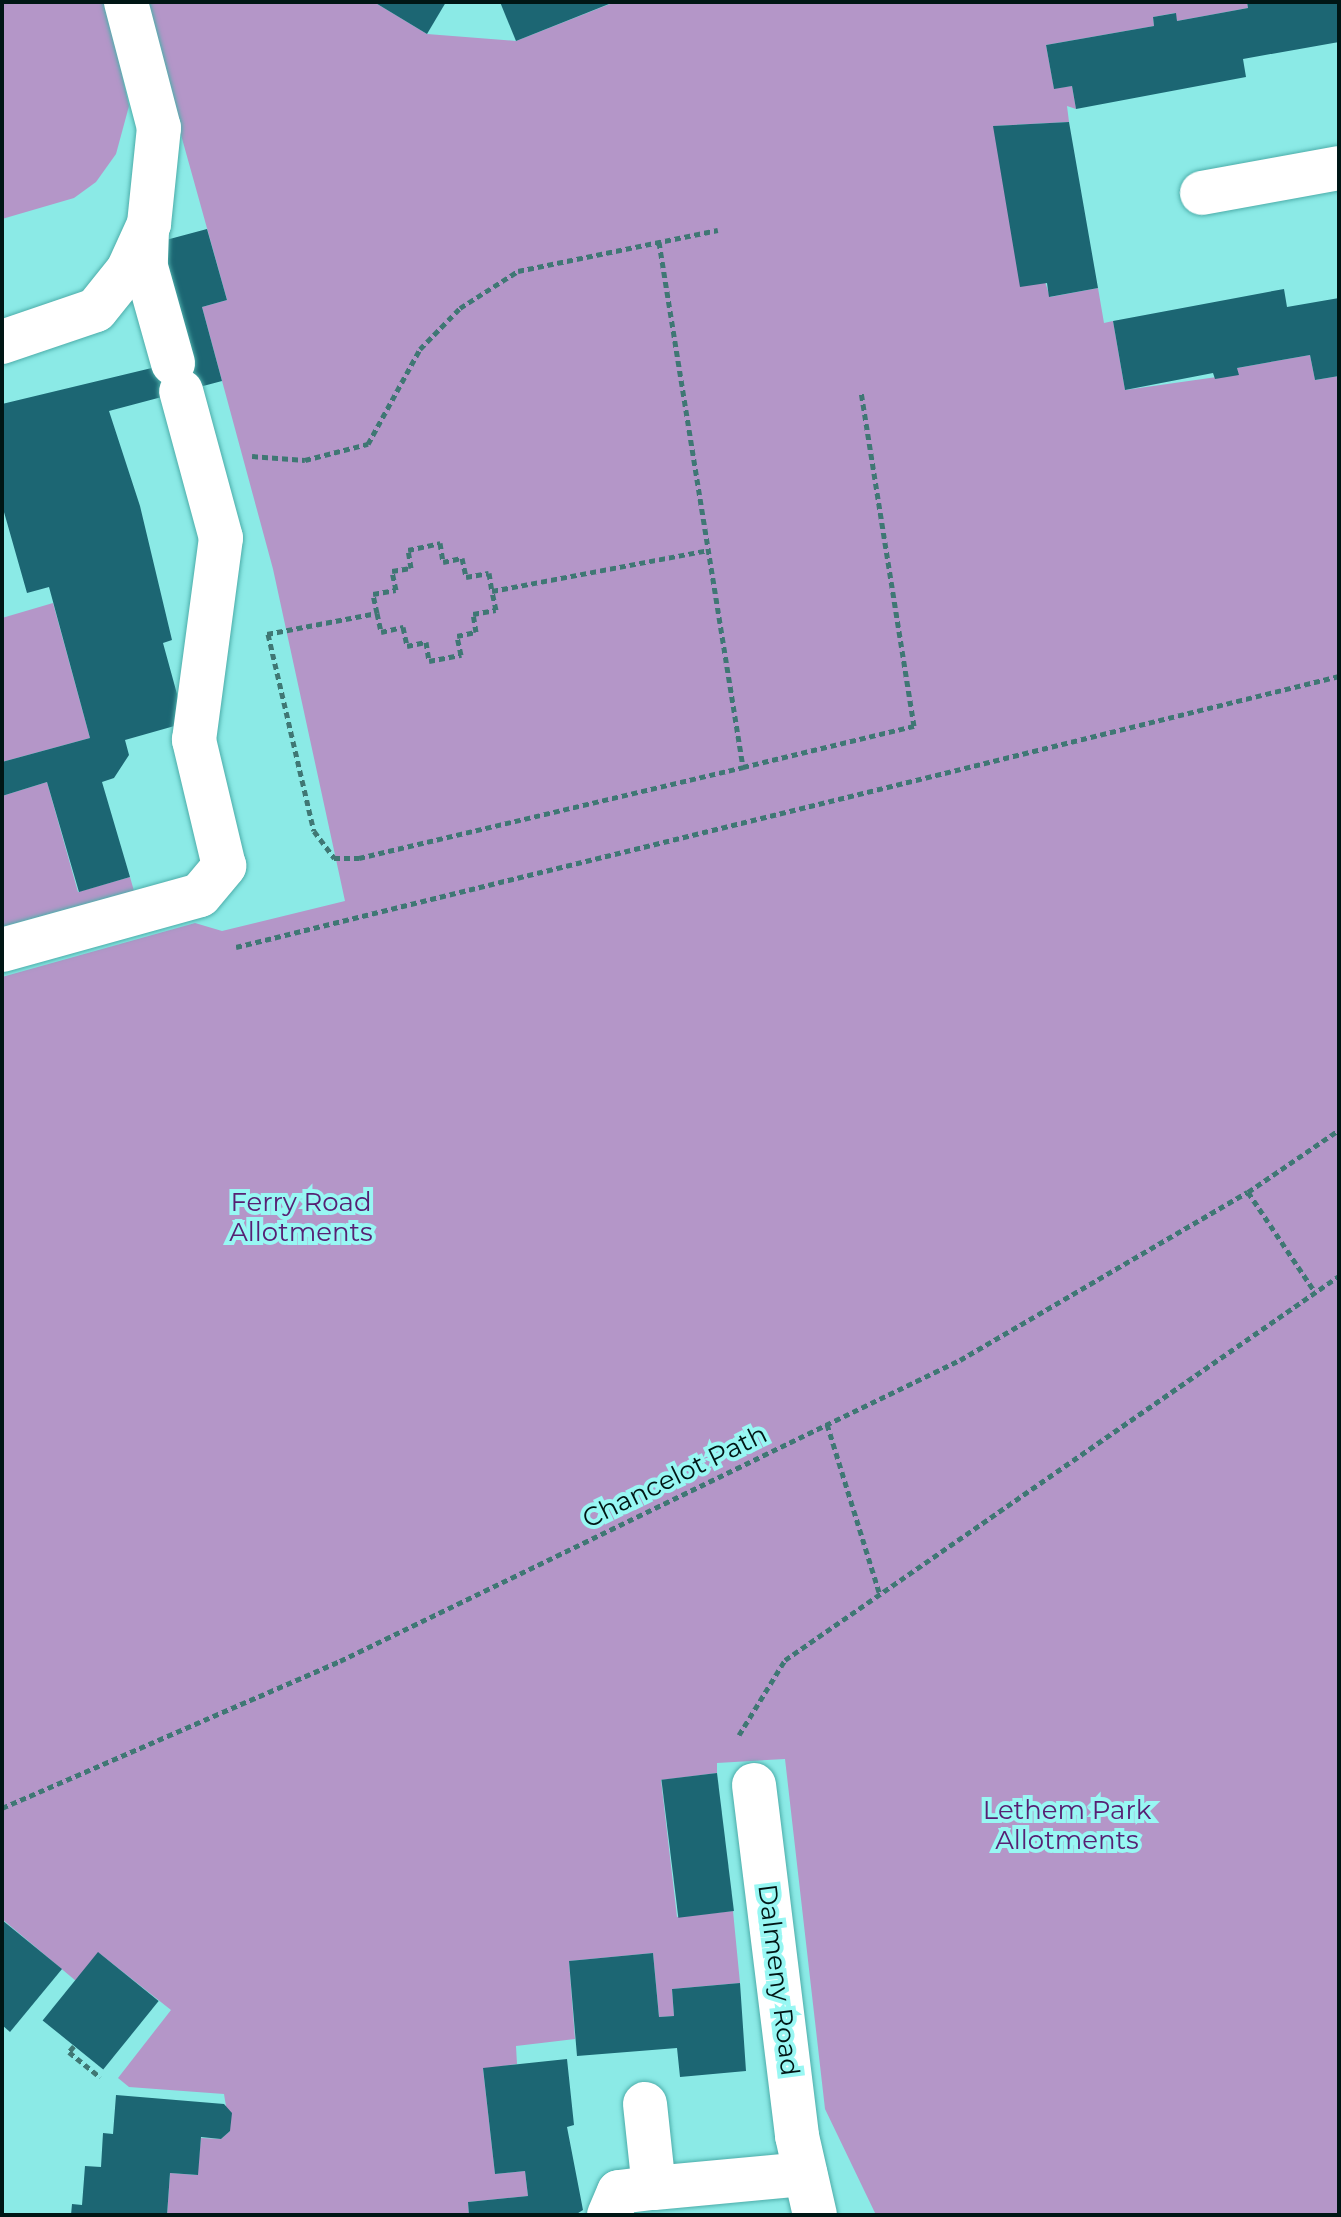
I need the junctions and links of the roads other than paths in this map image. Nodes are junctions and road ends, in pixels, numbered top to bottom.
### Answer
1 (126, 2) edge
2 (1339, 168) edge
3 (1202, 193) dead end
4 (149, 224) junction
5 (2, 342) edge
6 (2, 950) edge
7 (754, 1785) dead end
8 (645, 2104) dead end
9 (654, 2188) junction
10 (810, 2194) edge
11 (609, 2215) edge

1 - 4 street
2 - 3 street
4 - 5 street
4 - 6 street
7 - 10 street, Dalmeny Road
8 - 9 street
9 - 10 street, Dalmeny Road
9 - 11 street, Dalmeny Road

